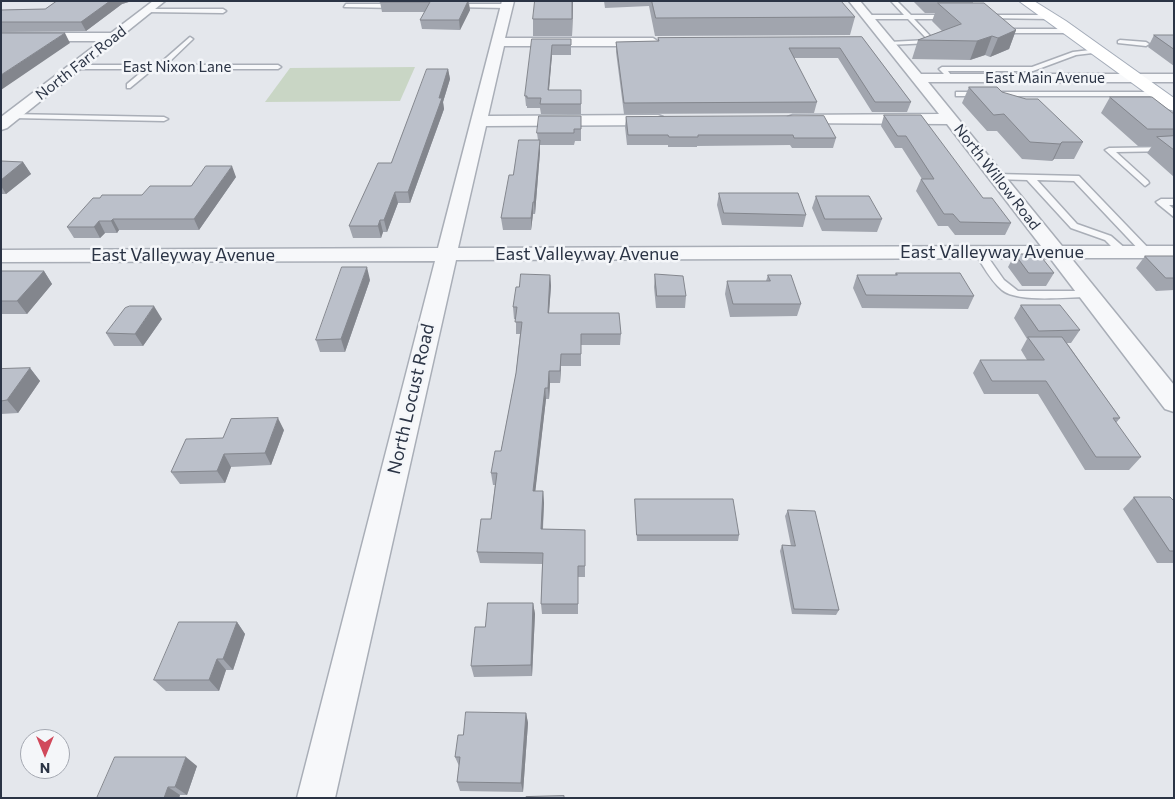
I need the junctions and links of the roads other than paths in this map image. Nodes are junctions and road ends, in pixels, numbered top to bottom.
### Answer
1 (160, 1) edge
2 (854, 1) edge
3 (894, 1) edge
4 (1025, 1) edge
5 (507, 4) edge
6 (346, 6) dead end
7 (403, 6) edge
8 (450, 6) edge
9 (148, 11) junction
10 (223, 11) dead end
11 (993, 11) edge
12 (867, 17) junction
13 (910, 17) junction
14 (954, 17) edge
15 (979, 17) edge
16 (987, 17) junction
17 (1050, 17) junction
18 (1000, 18) junction
19 (1070, 31) junction
20 (1, 37) edge
21 (114, 37) junction
22 (190, 39) dead end
23 (866, 41) edge
24 (497, 42) junction
25 (667, 42) edge
26 (1120, 42) dead end
27 (887, 43) junction
28 (1146, 44) dead end
29 (1099, 51) junction
30 (76, 67) junction
31 (151, 67) junction
32 (160, 67) junction
33 (278, 67) dead end
34 (1038, 74) junction
35 (917, 78) junction
36 (1137, 78) junction
37 (1174, 78) edge
38 (130, 86) dead end
39 (958, 94) dead end
40 (1158, 94) junction
41 (1174, 106) edge
42 (13, 116) junction
43 (164, 119) dead end
44 (951, 119) junction
45 (676, 120) edge
46 (774, 120) edge
47 (480, 121) junction
48 (1, 125) edge
49 (1174, 149) edge
50 (996, 177) junction
51 (1029, 177) junction
52 (1145, 183) dead end
53 (1174, 202) edge
54 (1174, 214) edge
55 (979, 252) junction
56 (1056, 252) junction
57 (1124, 252) junction
58 (1147, 252) junction
59 (1174, 252) edge
60 (446, 254) junction
61 (1, 256) edge
62 (1087, 294) junction
63 (1174, 403) edge
64 (316, 798) edge

1 - 9 street, North Farr Road
2 - 12 street, North Willow Road
3 - 13 lane
4 - 17 main road
5 - 8 lane
5 - 24 street, North Locust Road
6 - 7 lane
9 - 10 lane
9 - 21 street, North Farr Road
11 - 18 lane
12 - 13 lane
12 - 27 street, North Willow Road
13 - 14 lane
13 - 27 lane
15 - 16 lane
16 - 18 lane
16 - 19 lane
17 - 18 lane
17 - 19 main road
19 - 29 main road
20 - 21 street
21 - 30 street, North Farr Road
22 - 32 lane
23 - 27 street
24 - 25 street
24 - 47 street, North Locust Road
26 - 28 lane
27 - 35 street, North Willow Road
29 - 34 lane
29 - 36 main road
30 - 31 lane, East Nixon Lane
30 - 42 street, North Farr Road
31 - 32 lane, East Nixon Lane
31 - 38 lane
32 - 33 lane, East Nixon Lane
34 - 35 street, East Main Avenue
34 - 36 street, East Main Avenue
35 - 44 street, North Willow Road
36 - 37 street, East Main Avenue
36 - 40 main road
39 - 40 lane
40 - 41 main road
42 - 43 lane
42 - 48 street, North Farr Road
44 - 46 street
44 - 50 street, North Willow Road
45 - 47 street
47 - 60 street, North Locust Road
49 - 52 lane
50 - 51 lane
50 - 56 street, North Willow Road
51 - 57 lane
51 - 58 lane
53 - 54 lane
55 - 56 street, East Valleyway Avenue
55 - 60 street, East Valleyway Avenue
55 - 62 lane
56 - 57 street, East Valleyway Avenue
56 - 62 street, North Willow Road
57 - 58 street, East Valleyway Avenue
58 - 59 street, East Valleyway Avenue
60 - 61 street, East Valleyway Avenue
60 - 64 street, North Locust Road
62 - 63 street, North Willow Road

